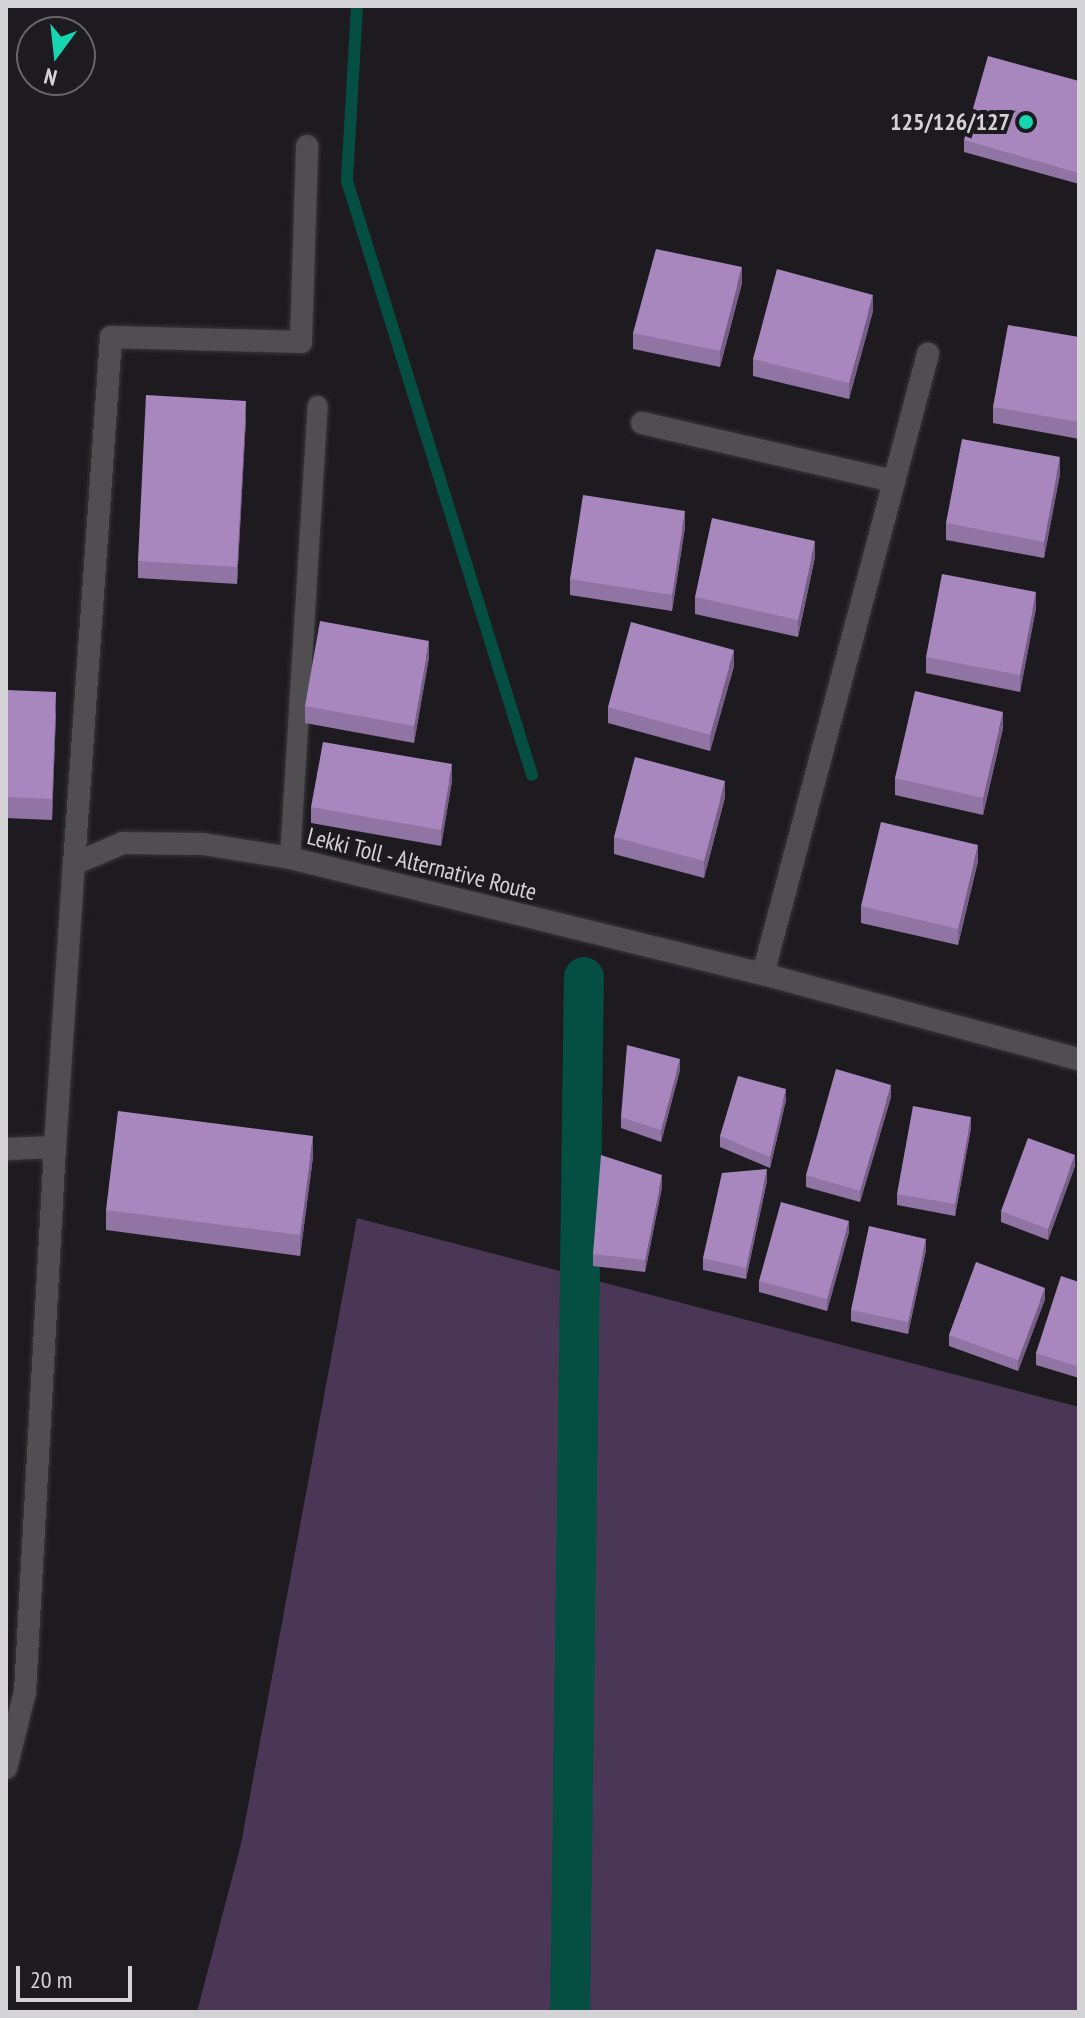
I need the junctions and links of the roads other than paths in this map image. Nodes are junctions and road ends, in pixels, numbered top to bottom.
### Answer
1 (307, 146) dead end
2 (928, 354) dead end
3 (318, 406) dead end
4 (642, 423) dead end
5 (894, 481) junction
6 (290, 858) junction
7 (74, 864) junction
8 (763, 974) junction
9 (1079, 1059) edge
10 (55, 1147) junction
11 (6, 1149) edge
12 (6, 1768) edge

1 - 7 street
2 - 5 street
3 - 6 lane
4 - 5 street
5 - 8 street
6 - 7 street, Lekki Toll - Alternative Route
6 - 8 street, Lekki Toll - Alternative Route
7 - 10 street
8 - 9 street, Lekki Toll - Alternative Route
10 - 11 street
10 - 12 street

